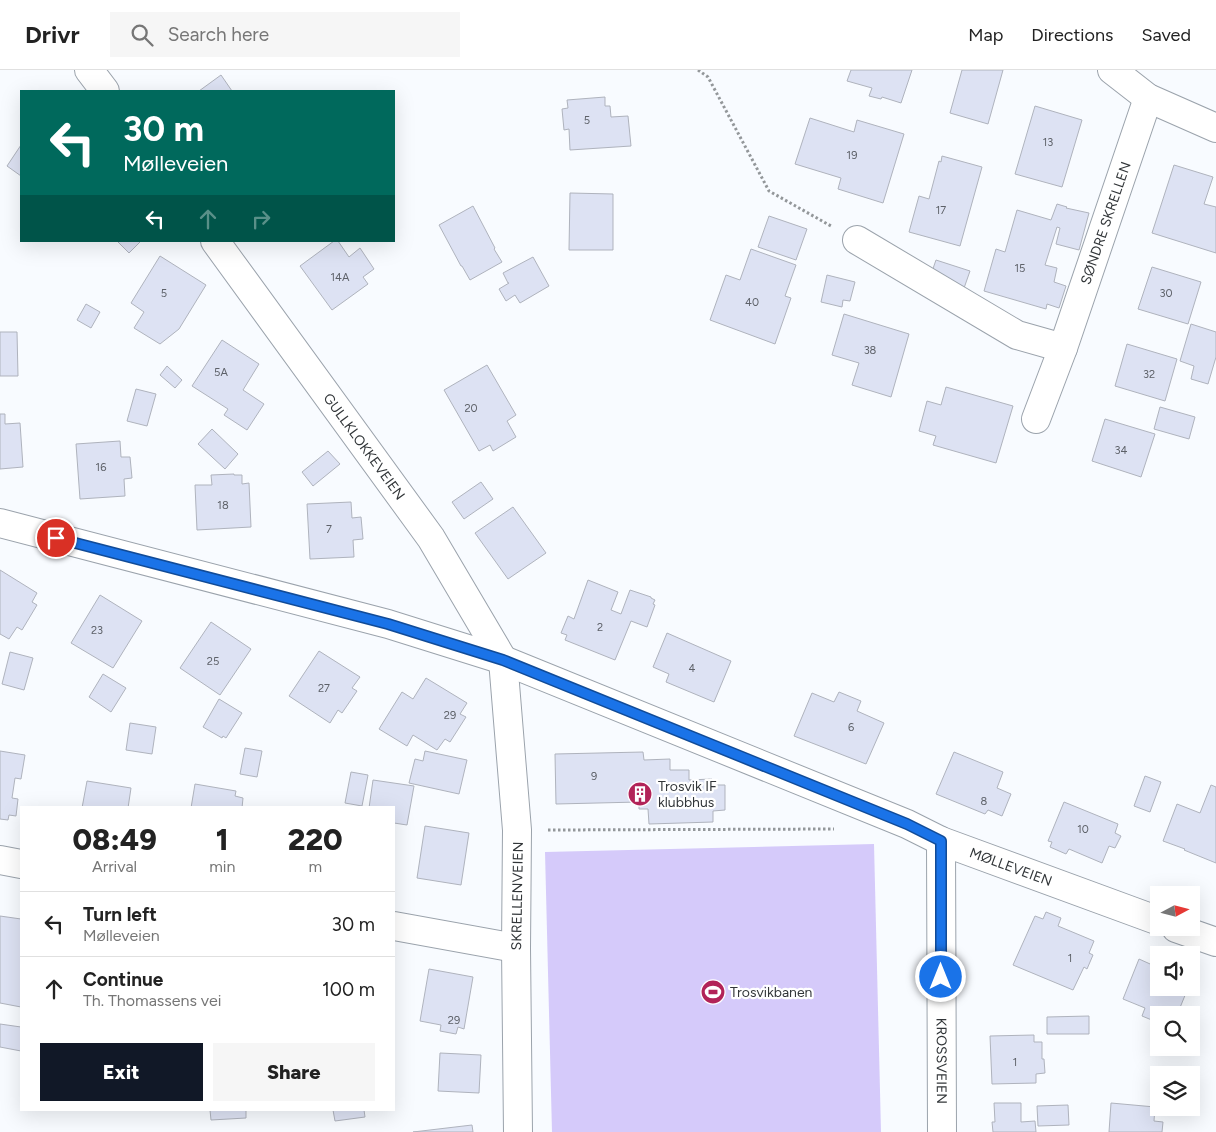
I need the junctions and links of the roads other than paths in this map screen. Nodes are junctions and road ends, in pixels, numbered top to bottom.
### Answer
1 (90, 70) edge
2 (1112, 70) edge
3 (104, 90) edge
4 (1148, 98) junction
5 (1216, 128) edge
6 (856, 240) road end
7 (216, 242) edge
8 (1063, 348) junction
9 (1036, 419) dead end
10 (0, 523) edge
11 (503, 660) junction
12 (941, 841) junction
13 (0, 860) edge
14 (20, 864) edge
15 (1150, 918) edge
16 (395, 926) edge
17 (1199, 936) edge
18 (1216, 942) edge
19 (516, 948) junction
20 (518, 1132) edge
21 (942, 1132) edge

1 - 3 street
2 - 4 street
4 - 5 street
4 - 8 street, SØNDRE SKRELLEN
6 - 8 street
7 - 11 street, GULLKLOKKEVEIEN
8 - 9 street, SØNDRE SKRELLEN
10 - 11 street, MØLLEVEIEN
11 - 12 street, MØLLEVEIEN
11 - 19 street, SKRELLENVEIEN
12 - 15 street, MØLLEVEIEN
12 - 21 street, KROSSVEIEN
13 - 14 street
16 - 19 street
17 - 18 street
19 - 20 street, SKRELLENVEIEN

